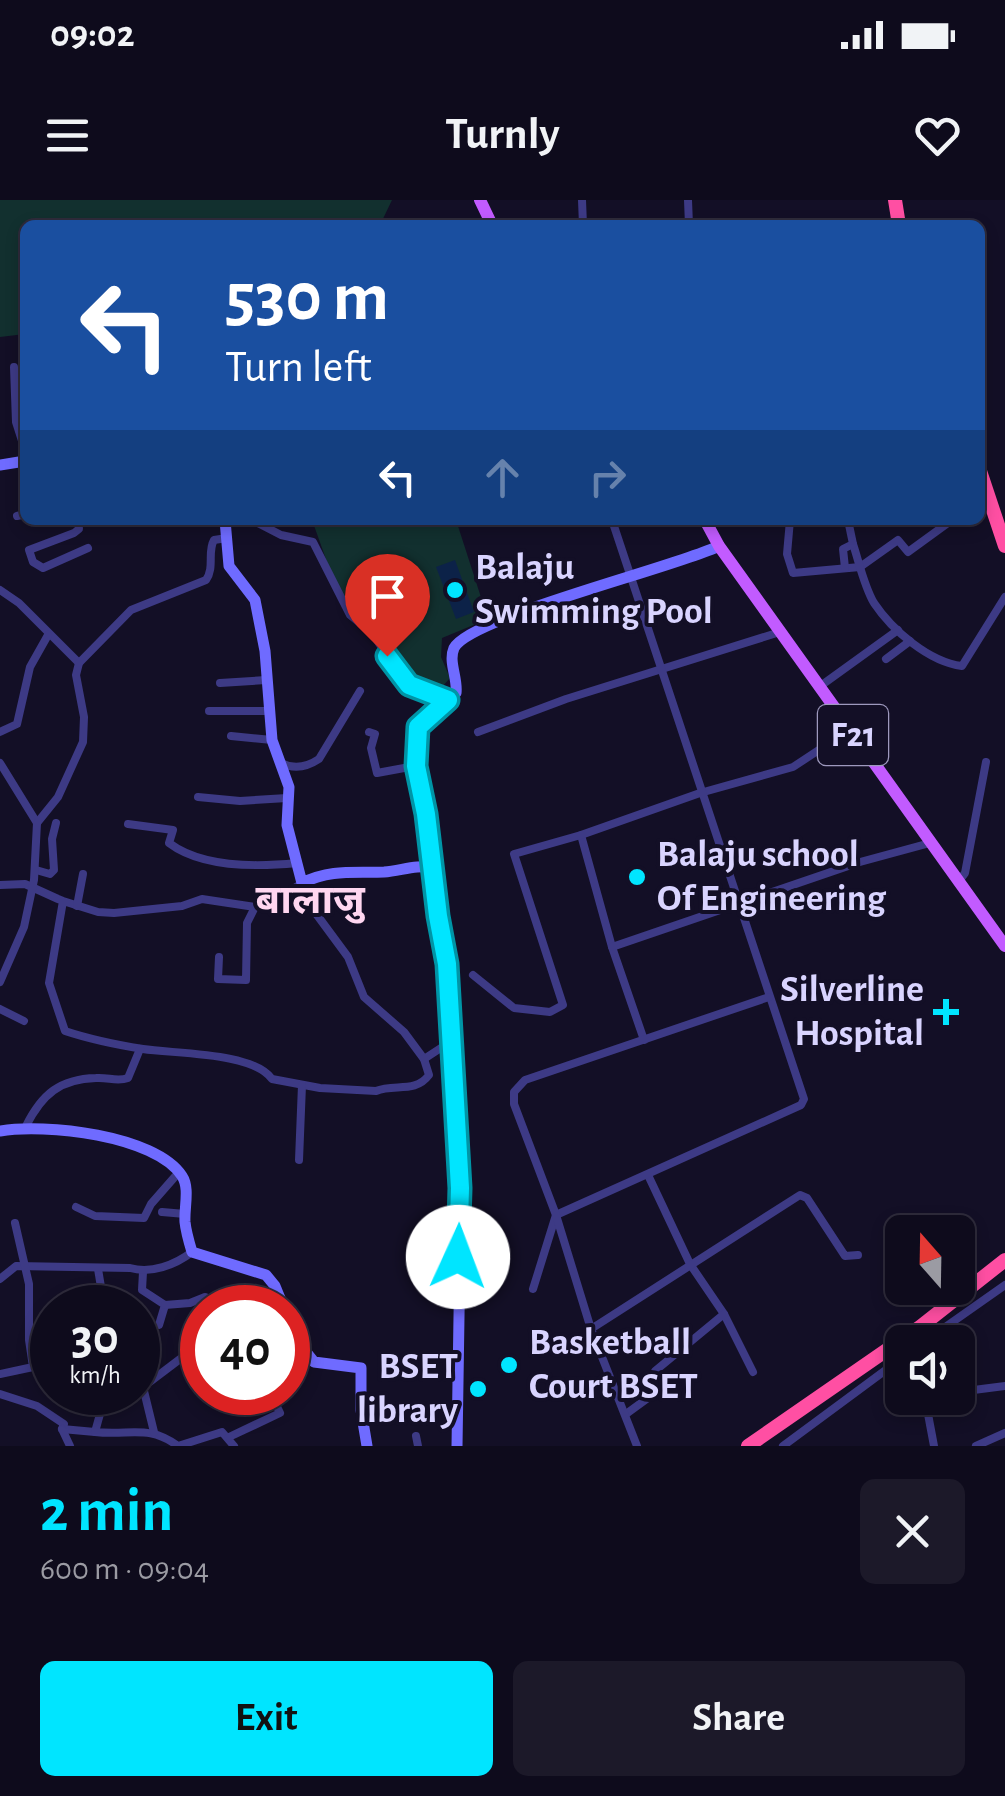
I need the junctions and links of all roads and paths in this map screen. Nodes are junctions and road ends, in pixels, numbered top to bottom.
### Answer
1 (14, 368) dead end
2 (20, 434) edge
3 (986, 504) edge
4 (79, 525) edge
5 (226, 525) edge
6 (262, 525) edge
7 (614, 525) edge
8 (708, 525) edge
9 (790, 525) edge
10 (849, 525) edge
11 (945, 525) edge
12 (227, 538) junction
13 (852, 544) junction
14 (719, 546) junction
15 (1005, 546) edge
16 (88, 548) dead end
17 (860, 567) junction
18 (845, 568) junction
19 (632, 576) junction
20 (0, 590) edge
21 (1005, 597) edge
22 (898, 630) junction
23 (780, 632) junction
24 (48, 635) junction
25 (910, 641) junction
26 (886, 659) dead end
27 (79, 663) junction
28 (660, 671) junction
29 (266, 680) junction
30 (220, 683) dead end
31 (819, 687) junction
32 (360, 691) dead end
33 (448, 700) junction
34 (209, 711) dead end
35 (267, 711) junction
36 (849, 730) junction
37 (0, 732) edge
38 (369, 732) dead end
39 (478, 732) dead end
40 (231, 736) dead end
41 (272, 740) junction
42 (278, 762) junction
43 (986, 762) dead end
44 (0, 763) edge
45 (416, 766) junction
46 (700, 794) junction
47 (198, 797) dead end
48 (287, 798) junction
49 (56, 822) dead end
50 (37, 823) junction
51 (128, 824) dead end
52 (581, 835) junction
53 (930, 843) junction
54 (297, 863) junction
55 (433, 868) junction
56 (36, 870) junction
57 (83, 874) dead end
58 (958, 881) junction
59 (302, 882) junction
60 (0, 886) edge
61 (33, 886) junction
62 (63, 900) junction
63 (738, 903) junction
64 (77, 906) junction
65 (255, 907) junction
66 (612, 946) junction
67 (1005, 946) edge
68 (219, 957) dead end
69 (473, 975) dead end
70 (0, 982) edge
71 (769, 997) junction
72 (0, 1009) edge
73 (24, 1021) dead end
74 (644, 1040) junction
75 (450, 1042) junction
76 (140, 1049) junction
77 (424, 1058) junction
78 (302, 1084) junction
79 (26, 1126) junction
80 (0, 1131) edge
81 (299, 1160) dead end
82 (178, 1172) junction
83 (648, 1175) junction
84 (76, 1207) dead end
85 (162, 1212) dead end
86 (184, 1214) junction
87 (556, 1216) junction
88 (15, 1223) dead end
89 (192, 1252) junction
90 (858, 1254) dead end
91 (1005, 1260) edge
92 (690, 1264) junction
93 (23, 1266) junction
94 (98, 1269) junction
95 (143, 1272) junction
96 (0, 1280) edge
97 (101, 1285) edge
98 (274, 1285) edge
99 (1005, 1285) edge
100 (533, 1290) dead end
101 (180, 1304) edge
102 (164, 1305) junction
103 (724, 1314) junction
104 (160, 1318) edge
105 (925, 1325) edge
106 (948, 1325) edge
107 (590, 1329) junction
108 (885, 1354) edge
109 (310, 1357) edge
110 (180, 1359) edge
111 (885, 1371) edge
112 (753, 1372) dead end
113 (0, 1374) edge
114 (1005, 1386) edge
115 (975, 1390) edge
116 (0, 1394) edge
117 (626, 1414) junction
118 (100, 1415) edge
119 (276, 1415) edge
120 (928, 1415) edge
121 (62, 1430) junction
122 (95, 1432) junction
123 (154, 1432) junction
124 (1005, 1433) edge
125 (416, 1436) dead end
126 (231, 1441) edge
127 (62, 1446) edge
128 (70, 1446) edge
129 (367, 1446) edge
130 (418, 1446) edge
131 (457, 1446) edge
132 (637, 1446) edge
133 (748, 1446) edge
134 (783, 1446) edge
135 (934, 1446) edge
136 (976, 1446) edge

1 - 2 street
3 - 15 highway
4 - 16 street
5 - 12 street
6 - 33 street
7 - 19 street
8 - 14 main road, F21
9 - 18 street
10 - 13 street
11 - 17 street
12 - 27 street
12 - 29 street
13 - 17 street
13 - 18 street
14 - 19 street
14 - 23 main road, F21
17 - 18 street
17 - 22 street
19 - 28 street
19 - 33 street
20 - 24 street
21 - 25 street
22 - 25 street
22 - 31 street
23 - 28 street
23 - 31 main road, F21
24 - 27 street
24 - 37 street
25 - 26 street
27 - 50 street
28 - 39 street
28 - 46 street
29 - 30 street
29 - 35 street
31 - 36 main road, F21
32 - 42 street
33 - 45 street
34 - 35 street
35 - 41 street
36 - 46 street
36 - 53 main road, F21
38 - 45 street
40 - 41 street
41 - 42 street
42 - 48 street
43 - 58 street
44 - 50 street
45 - 55 street
46 - 52 street
46 - 63 street
47 - 48 street
48 - 54 street
49 - 56 street
50 - 56 street
51 - 54 street
52 - 66 street
52 - 69 street
53 - 58 main road, F21
53 - 63 street
54 - 59 street
55 - 59 street
55 - 75 street
56 - 61 street
57 - 64 street
58 - 67 main road, F21
59 - 65 street
59 - 77 street
60 - 61 street
61 - 62 street
61 - 70 street
62 - 64 street
62 - 76 street
63 - 66 street
63 - 71 street
64 - 65 street
65 - 68 street
66 - 74 street
71 - 74 street
71 - 83 street
72 - 73 street
74 - 87 street
75 - 77 street
75 - 131 street
76 - 78 street
76 - 79 street
77 - 78 street
78 - 81 street
79 - 80 street
79 - 82 street
82 - 84 street
82 - 86 street
83 - 87 street
83 - 92 street
85 - 86 street
86 - 89 street
87 - 100 street
87 - 107 street
88 - 93 street
89 - 95 street
89 - 98 street
90 - 92 street
91 - 105 highway
92 - 103 street
92 - 107 street
93 - 94 street
93 - 96 street
93 - 113 street
94 - 95 street
94 - 97 street
95 - 102 street
99 - 106 street
101 - 102 street
102 - 104 street
103 - 112 street
103 - 117 street
107 - 117 street
108 - 133 highway
109 - 129 street
110 - 123 street
111 - 134 street
114 - 115 street
116 - 121 street
117 - 132 street
118 - 122 street
119 - 126 street
120 - 135 street
121 - 122 street
121 - 127 street
121 - 128 street
122 - 123 street
123 - 126 street
124 - 136 street
125 - 130 street

